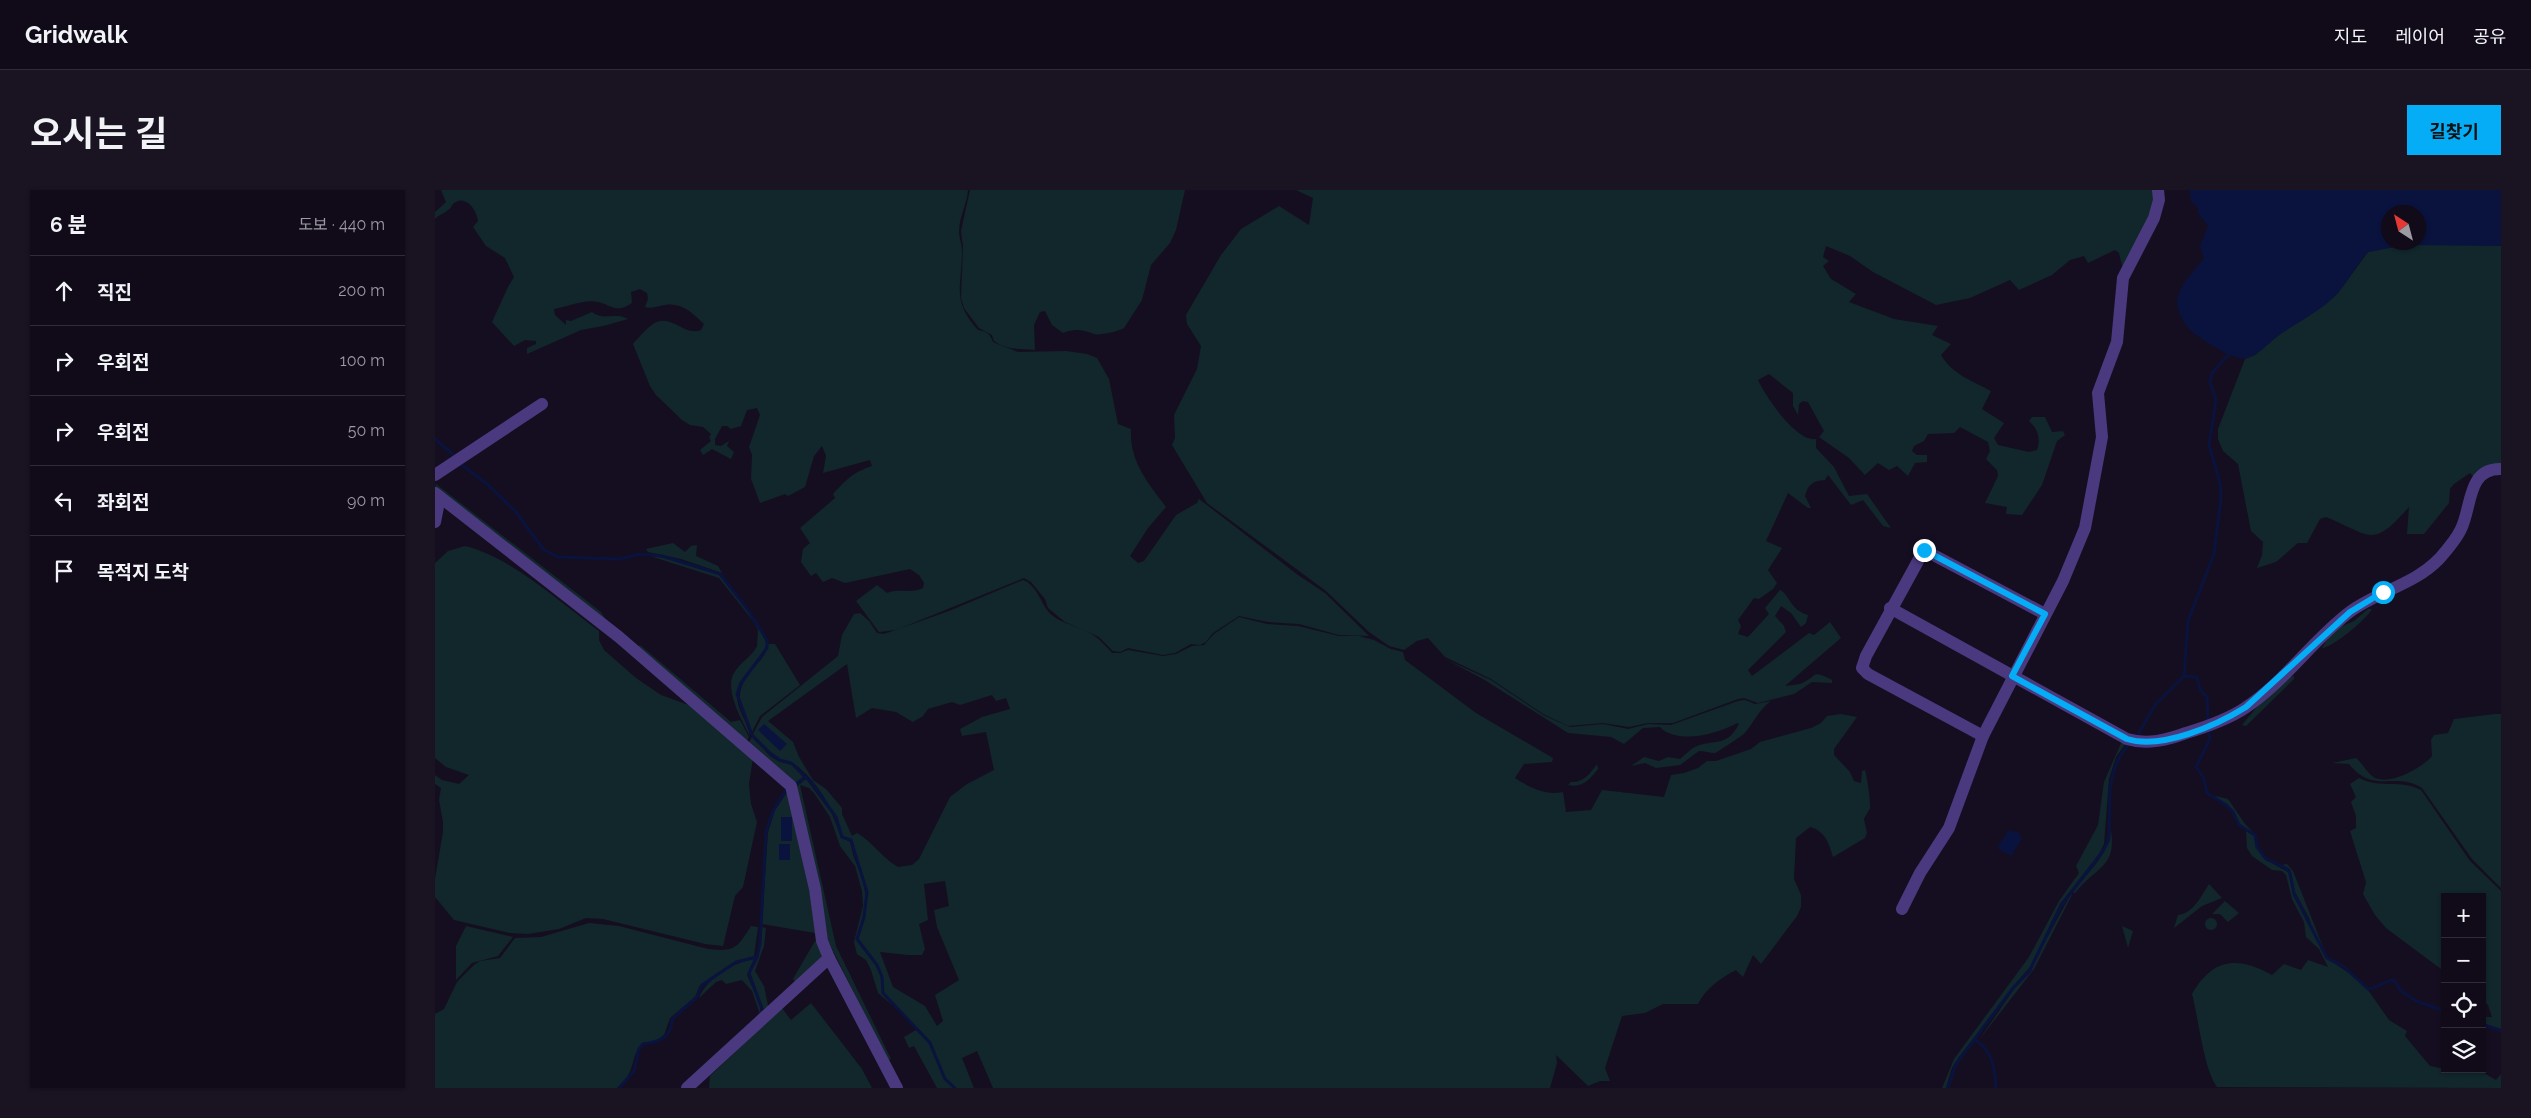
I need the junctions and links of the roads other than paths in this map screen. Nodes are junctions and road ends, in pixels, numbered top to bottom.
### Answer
1 (2159, 190) edge
2 (541, 404) dead end
3 (2501, 469) edge
4 (435, 475) edge
5 (438, 495) edge
6 (435, 522) edge
7 (1890, 608) junction
8 (2045, 614) junction
9 (2012, 676) junction
10 (1983, 736) junction
11 (1902, 908) dead end
12 (829, 958) junction
13 (687, 1088) edge
14 (897, 1088) edge

1 - 8 street
2 - 4 street
3 - 9 street
5 - 6 street
5 - 12 street
7 - 8 street
7 - 9 street
7 - 10 street
8 - 9 street
9 - 10 street
10 - 11 street
12 - 13 street
12 - 14 street

